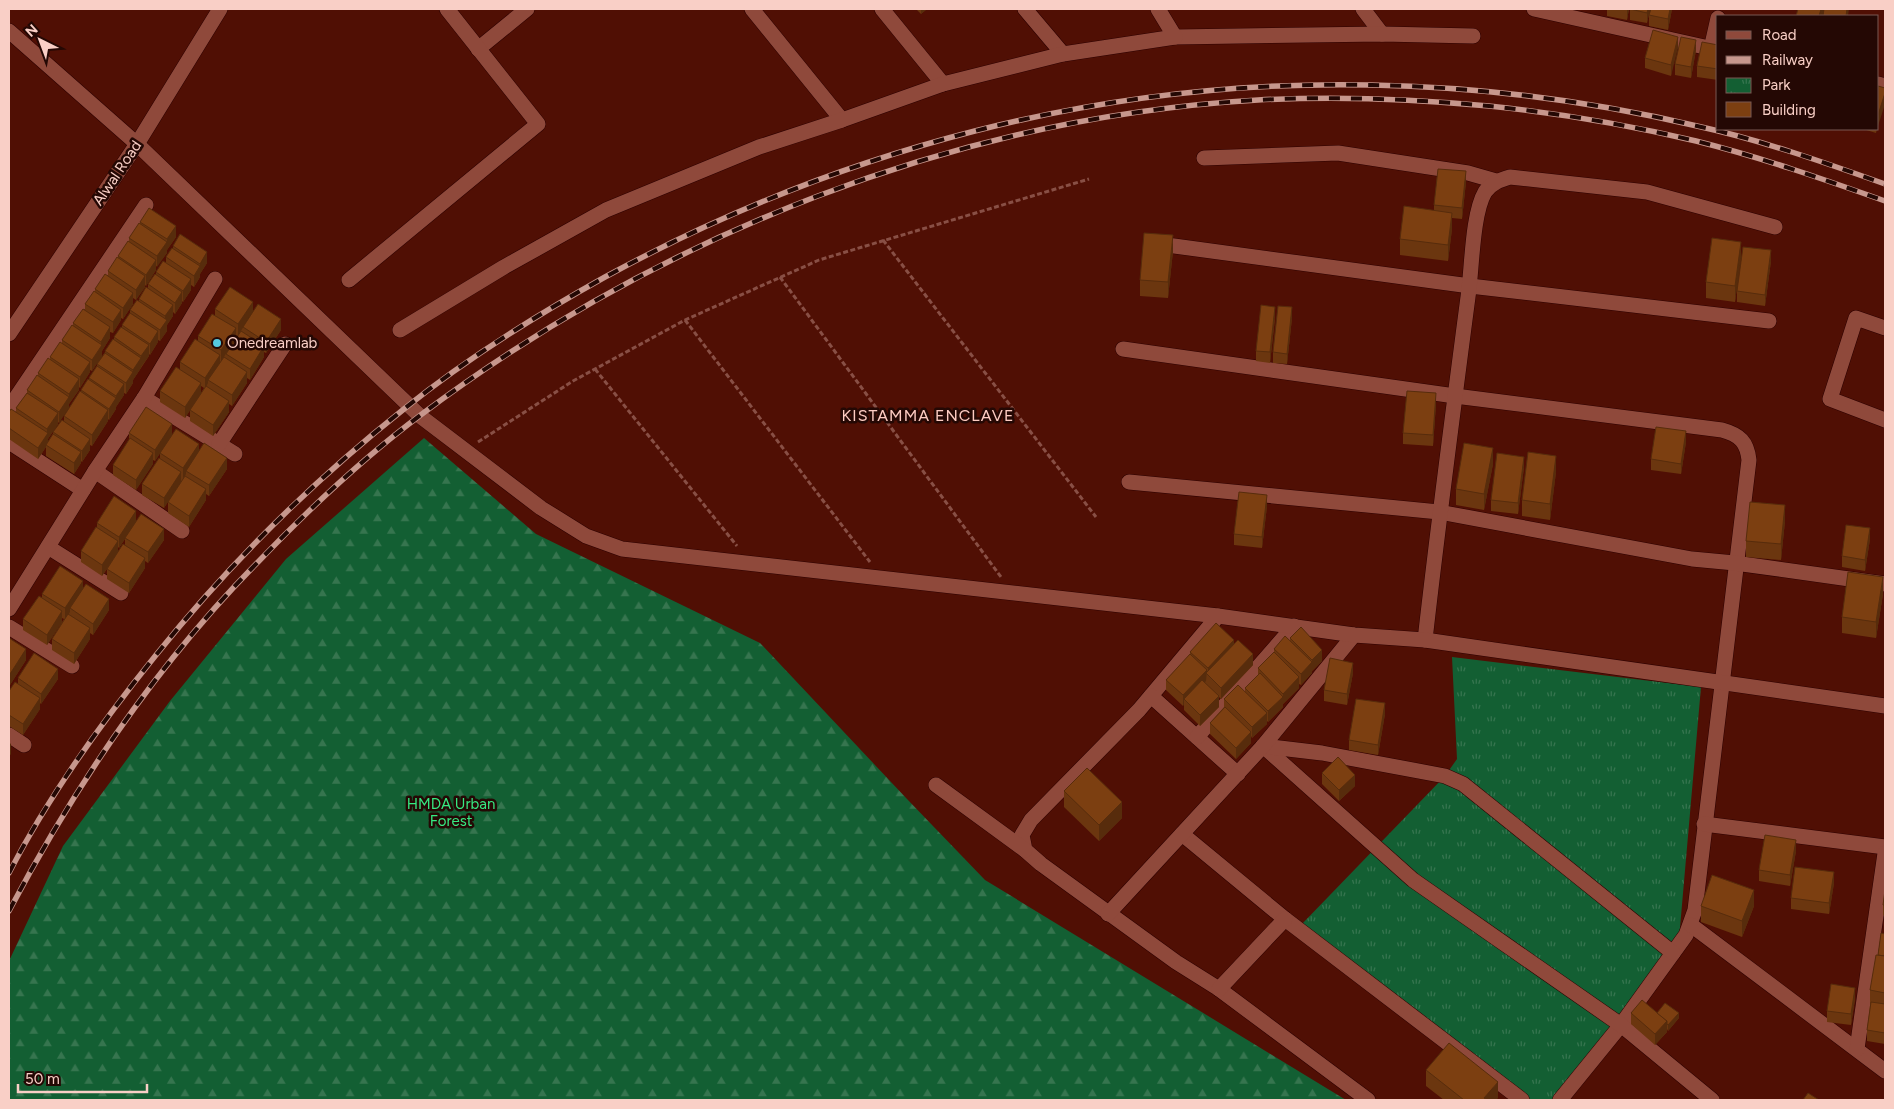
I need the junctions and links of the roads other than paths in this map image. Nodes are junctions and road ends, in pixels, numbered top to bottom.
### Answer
1 (220, 9) edge
2 (447, 9) edge
3 (527, 9) edge
4 (752, 9) edge
5 (882, 9) edge
6 (1025, 9) edge
7 (1158, 9) edge
8 (1363, 9) edge
9 (1534, 9) edge
10 (9, 31) edge
11 (1382, 34) junction
12 (1473, 36) dead end
13 (1175, 37) junction
14 (478, 49) junction
15 (1715, 49) edge
16 (1063, 54) junction
17 (943, 84) junction
18 (842, 120) junction
19 (137, 144) junction
20 (1204, 158) dead end
21 (1496, 181) junction
22 (146, 204) dead end
23 (1775, 227) dead end
24 (1145, 242) edge
25 (215, 279) dead end
26 (349, 280) dead end
27 (1470, 286) junction
28 (1769, 321) dead end
29 (1885, 328) edge
30 (400, 330) dead end
31 (9, 334) edge
32 (285, 344) dead end
33 (1122, 349) dead end
34 (1455, 396) junction
35 (144, 398) junction
36 (9, 408) edge
37 (1885, 420) edge
38 (9, 442) edge
39 (218, 444) junction
40 (235, 454) dead end
41 (95, 471) junction
42 (1129, 482) dead end
43 (83, 490) junction
44 (1439, 512) junction
45 (182, 532) dead end
46 (48, 547) junction
47 (1735, 563) junction
48 (1885, 584) edge
49 (121, 593) dead end
50 (9, 609) edge
51 (1218, 616) junction
52 (1294, 626) junction
53 (9, 627) edge
54 (1354, 635) junction
55 (1425, 640) junction
56 (72, 666) dead end
57 (1721, 682) junction
58 (1151, 696) junction
59 (1885, 706) edge
60 (9, 735) edge
61 (1197, 737) junction
62 (24, 744) dead end
63 (1263, 746) junction
64 (1238, 774) junction
65 (936, 785) dead end
66 (1704, 824) junction
67 (1182, 834) junction
68 (1885, 847) edge
69 (1025, 850) junction
70 (1885, 853) edge
71 (1108, 914) junction
72 (1285, 919) junction
73 (1691, 925) junction
74 (1673, 953) junction
75 (1219, 989) junction
76 (1621, 1025) junction
77 (1858, 1049) junction
78 (1885, 1071) edge
79 (1368, 1100) edge
80 (1522, 1100) edge
81 (1560, 1100) edge
82 (1712, 1100) edge

1 - 19 street, Alwal Road
2 - 14 street
3 - 14 street
4 - 18 street
5 - 17 street
6 - 16 street
7 - 13 street
8 - 11 street
9 - 15 street
10 - 19 street
11 - 12 street
11 - 13 street
13 - 16 street
14 - 26 street
16 - 17 street
17 - 18 street
18 - 30 street
19 - 31 street, Alwal Road
19 - 51 street
20 - 21 street
21 - 23 street
21 - 27 street
22 - 36 street
24 - 27 street
25 - 35 street
27 - 28 street
27 - 34 street
29 - 37 street
32 - 39 street
33 - 34 street
34 - 44 street
34 - 47 street
35 - 39 street
35 - 41 street
38 - 43 street
39 - 40 street
41 - 43 street
41 - 45 street
42 - 44 street
43 - 46 street
44 - 47 street
44 - 55 street
46 - 49 street
46 - 50 street
47 - 48 street
47 - 57 street
51 - 52 street
51 - 58 street
52 - 54 street
52 - 61 street
53 - 56 street
54 - 55 street
54 - 63 street
55 - 57 street
57 - 59 street
57 - 66 street
58 - 61 street
58 - 69 street
60 - 62 street
61 - 64 street
63 - 64 street
63 - 74 street
63 - 76 street
64 - 67 street
65 - 69 street
66 - 68 street
66 - 73 street
67 - 71 street
67 - 72 street
69 - 71 street
70 - 77 street
71 - 75 street
72 - 75 street
72 - 80 street
73 - 74 street
73 - 77 street
74 - 76 street
75 - 79 street
76 - 81 street
76 - 82 street
77 - 78 street

